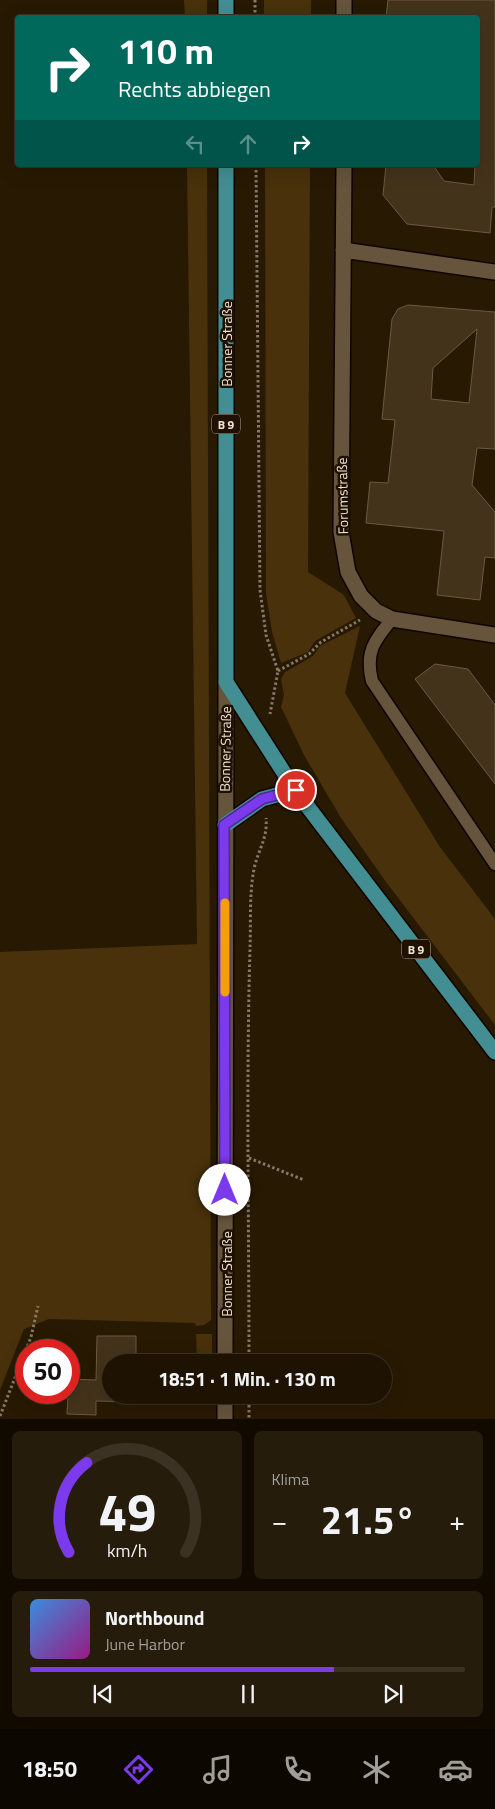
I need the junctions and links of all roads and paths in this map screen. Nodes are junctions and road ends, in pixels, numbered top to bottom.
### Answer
1 (226, 0) edge
2 (255, 0) edge
3 (344, 0) edge
4 (226, 15) edge
5 (255, 15) edge
6 (344, 15) edge
7 (226, 167) edge
8 (344, 167) edge
9 (343, 250) junction
10 (495, 272) edge
11 (376, 611) junction
12 (392, 619) junction
13 (495, 635) edge
14 (278, 671) dead end
15 (226, 682) junction
16 (296, 790) junction
17 (224, 825) junction
18 (495, 864) edge
19 (495, 1052) edge
20 (225, 1151) junction
21 (304, 1180) dead end
22 (38, 1306) dead end
23 (226, 1354) edge
24 (225, 1404) edge
25 (249, 1404) edge
26 (0, 1416) edge
27 (225, 1419) edge
28 (249, 1419) edge

1 - 4 main road
2 - 5 path
3 - 6 street
7 - 15 main road, Bonner Straße / B 9
8 - 9 street, Forumstraße
9 - 10 street
9 - 11 street, Forumstraße
11 - 12 street, Forumstraße
11 - 14 path
12 - 13 street, Forumstraße
12 - 18 lane
15 - 16 main road, B 9
15 - 17 street, Bonner Straße
16 - 17 main road
16 - 19 main road, B 9
17 - 20 street, Bonner Straße
20 - 21 path
20 - 23 street, Bonner Straße
22 - 26 path
24 - 27 street
25 - 28 path

